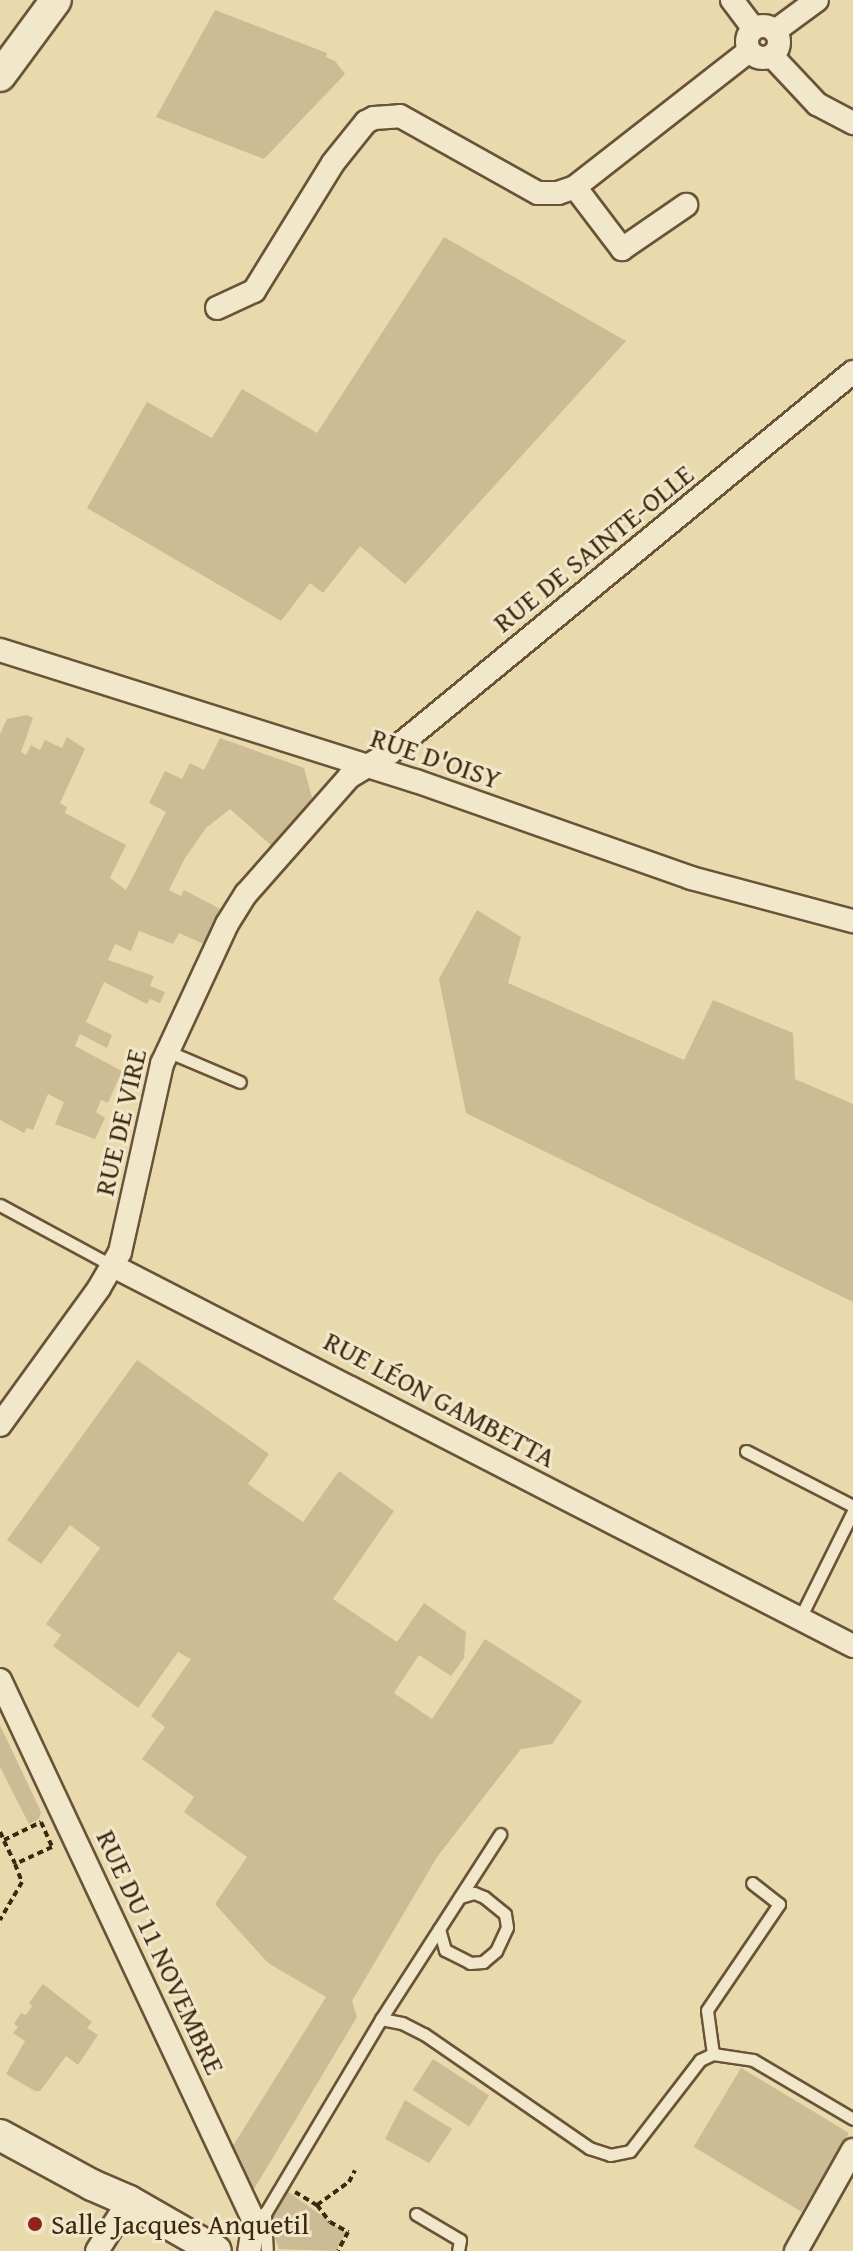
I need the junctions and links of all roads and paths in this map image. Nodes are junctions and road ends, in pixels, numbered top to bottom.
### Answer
1 (56, 0) edge
2 (732, 0) edge
3 (817, 0) edge
4 (764, 30) junction
5 (749, 51) junction
6 (772, 56) junction
7 (0, 76) edge
8 (853, 123) edge
9 (575, 187) junction
10 (686, 205) dead end
11 (217, 308) dead end
12 (853, 372) edge
13 (0, 650) edge
14 (367, 766) junction
15 (853, 921) edge
16 (167, 1050) junction
17 (240, 1082) dead end
18 (0, 1205) edge
19 (113, 1266) junction
20 (0, 1425) edge
21 (746, 1451) dead end
22 (853, 1508) edge
23 (800, 1618) junction
24 (853, 1646) edge
25 (0, 1680) edge
26 (0, 1832) edge
27 (500, 1834) dead end
28 (4, 1840) junction
29 (15, 1864) junction
30 (752, 1883) dead end
31 (460, 1897) junction
32 (0, 1920) edge
33 (439, 1929) junction
34 (381, 2019) junction
35 (713, 2054) junction
36 (853, 2119) edge
37 (0, 2120) edge
38 (0, 2135) edge
39 (853, 2150) edge
40 (355, 2170) dead end
41 (282, 2184) junction
42 (129, 2201) junction
43 (317, 2205) junction
44 (416, 2214) dead end
45 (260, 2216) junction
46 (97, 2251) edge
47 (216, 2251) edge
48 (249, 2251) edge
49 (267, 2251) edge
50 (338, 2251) edge
51 (458, 2251) edge
52 (796, 2251) edge

1 - 7 main road
2 - 4 street
3 - 4 street
4 - 5 street
4 - 6 street
5 - 6 street
5 - 9 street
6 - 8 street
9 - 10 street
9 - 11 street
12 - 14 street, RUE DE SAINTE-OLLE
13 - 14 street, RUE D'OISY
14 - 15 street, RUE D'OISY
14 - 16 street, RUE DE VIRE
16 - 17 lane
16 - 19 street, RUE DE VIRE
18 - 19 lane, RUE LÉON GAMBETTA
19 - 20 street, RUE DE VIRE
19 - 23 street, RUE LÉON GAMBETTA
21 - 22 lane
22 - 23 lane
23 - 24 street, RUE LÉON GAMBETTA
25 - 45 street, RUE DU 11 NOVEMBRE
26 - 28 path
27 - 31 lane
28 - 29 path
28 - 29 path
29 - 32 path
30 - 35 lane
31 - 33 lane
31 - 33 lane
33 - 34 lane
34 - 35 lane
34 - 41 lane
35 - 36 lane
37 - 42 main road
38 - 42 main road
39 - 52 street
40 - 43 path
41 - 43 path
41 - 45 lane
42 - 46 street
42 - 47 main road
43 - 50 path
44 - 51 lane
45 - 48 street
45 - 49 lane

